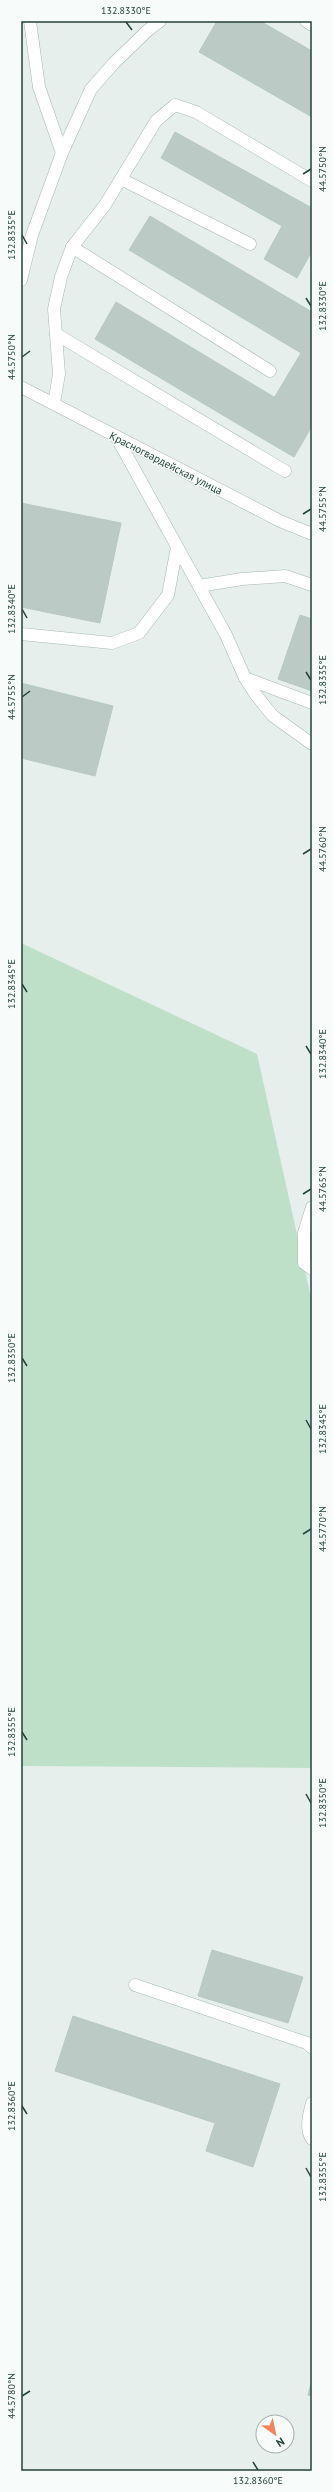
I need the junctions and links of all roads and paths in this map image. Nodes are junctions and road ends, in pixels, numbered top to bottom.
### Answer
1 (30, 21) edge
2 (160, 21) edge
3 (306, 21) edge
4 (312, 25) edge
5 (62, 153) junction
6 (121, 179) junction
7 (312, 180) edge
8 (250, 244) dead end
9 (72, 247) junction
10 (21, 280) edge
11 (56, 334) junction
12 (270, 371) dead end
13 (21, 387) edge
14 (54, 404) junction
15 (117, 438) junction
16 (285, 471) dead end
17 (312, 534) edge
18 (177, 547) junction
19 (312, 585) edge
20 (199, 586) junction
21 (21, 634) edge
22 (245, 678) junction
23 (312, 703) edge
24 (312, 744) edge
25 (312, 1207) edge
26 (312, 1269) edge
27 (135, 1985) dead end
28 (312, 2048) edge
29 (312, 2103) edge
30 (312, 2139) edge

1 - 5 street
2 - 5 street
3 - 4 street
5 - 10 street
6 - 7 street
6 - 8 street
6 - 9 street
9 - 11 street
9 - 12 street
11 - 14 street
11 - 16 street
13 - 14 street, Красногвардейская улица
14 - 15 street, Красногвардейская улица
15 - 17 street, Красногвардейская улица
15 - 18 street
18 - 20 street
18 - 21 street
19 - 20 street
20 - 22 street
22 - 23 street
22 - 24 street
25 - 26 street
27 - 28 street
29 - 30 street

